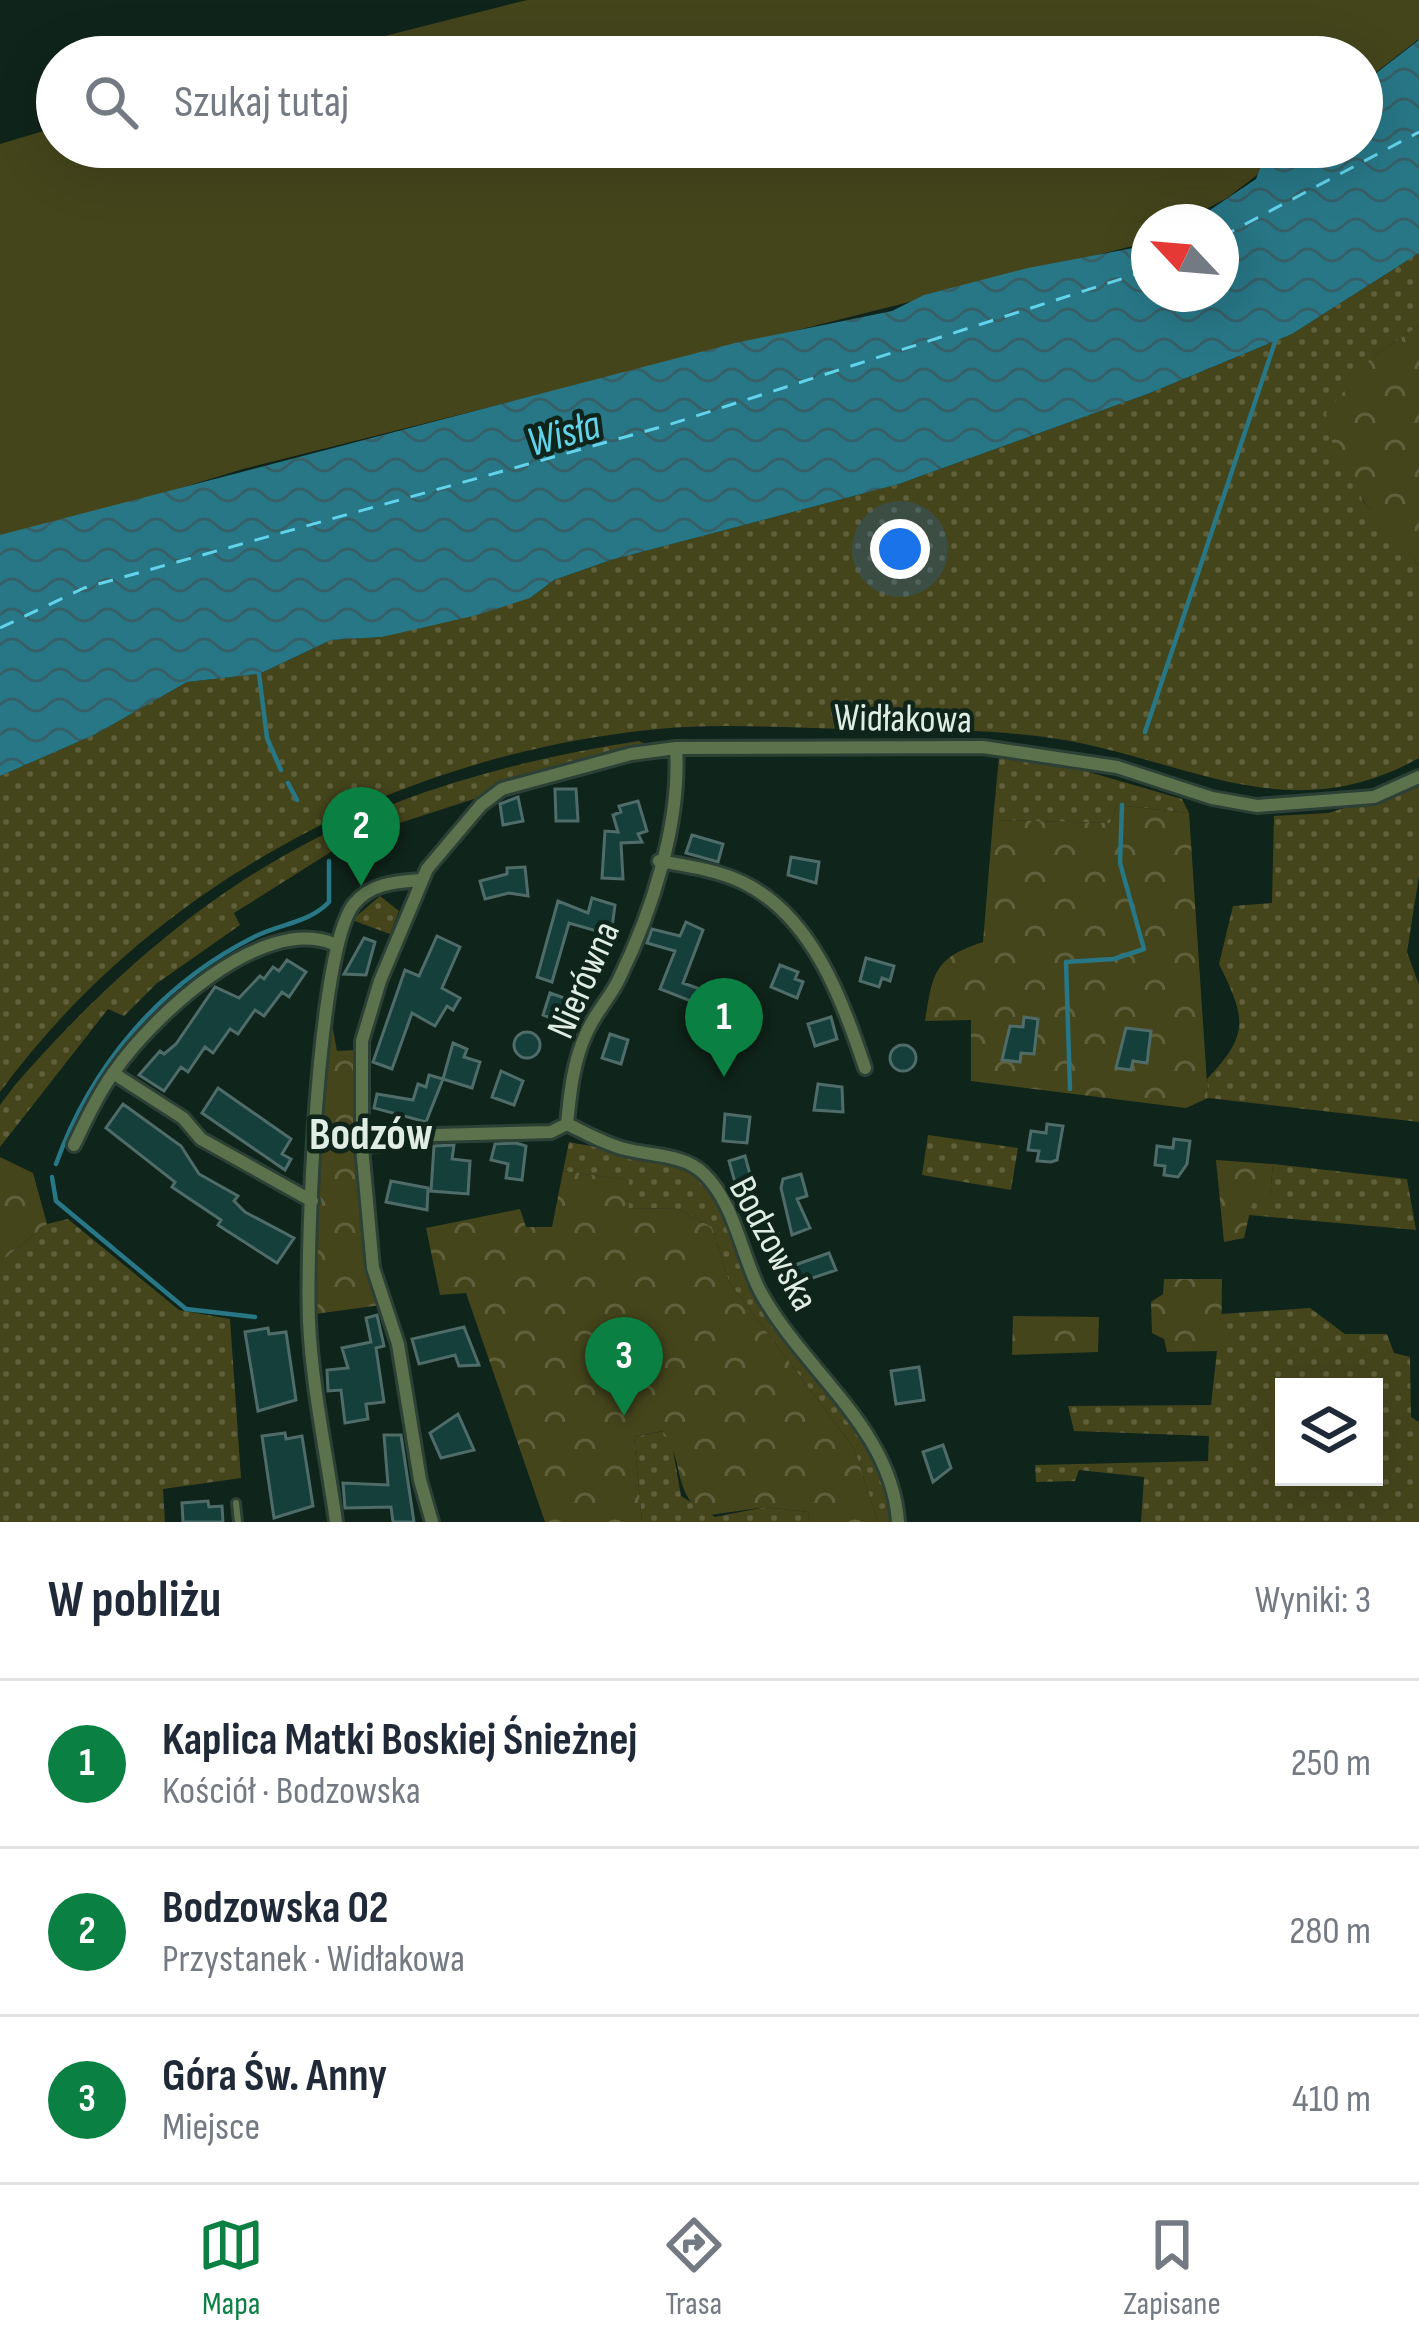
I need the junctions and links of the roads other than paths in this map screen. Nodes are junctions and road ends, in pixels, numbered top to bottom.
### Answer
1 (676, 748) junction
2 (1419, 777) edge
3 (659, 861) junction
4 (421, 880) junction
5 (334, 944) junction
6 (865, 1068) dead end
7 (113, 1072) junction
8 (567, 1124) junction
9 (74, 1145) dead end
10 (362, 1147) junction
11 (312, 1201) junction
12 (236, 1503) dead end
13 (429, 1520) edge
14 (238, 1522) edge
15 (336, 1522) edge
16 (898, 1522) edge

1 - 2 street, Widłakowa
1 - 3 street, Nierówna
1 - 4 street, Widłakowa
3 - 6 street
3 - 8 street, Nierówna
4 - 5 street
4 - 10 street, Widłakowa
5 - 7 street
5 - 11 street
7 - 9 street
7 - 11 street
8 - 10 street
8 - 16 street, Bodzowska
10 - 13 street, Widłakowa
11 - 15 street
12 - 14 lane

